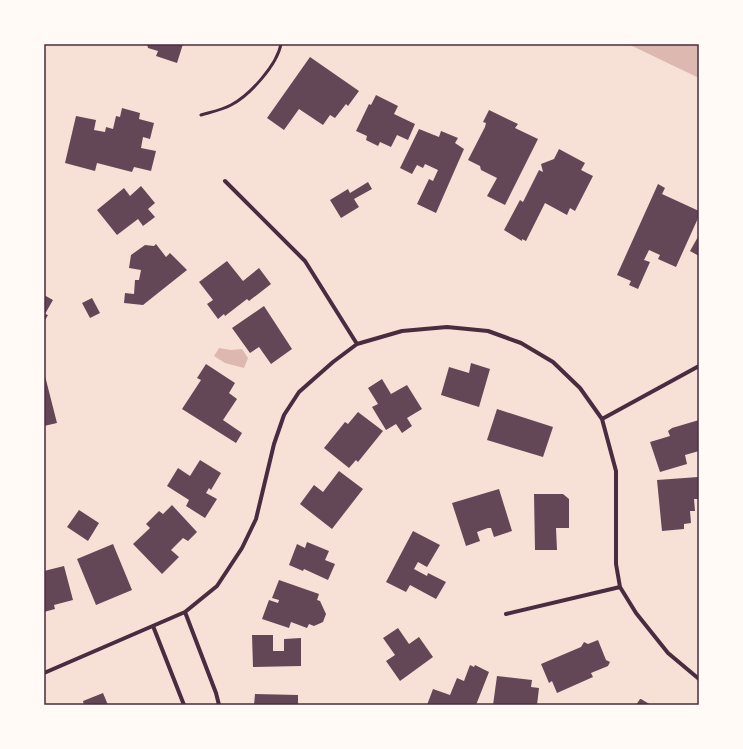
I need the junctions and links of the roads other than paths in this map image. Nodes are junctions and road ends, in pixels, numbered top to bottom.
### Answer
1 (281, 44) edge
2 (201, 115) dead end
3 (225, 181) dead end
4 (357, 344) junction
5 (699, 366) edge
6 (602, 419) junction
7 (620, 587) junction
8 (185, 612) junction
9 (506, 614) dead end
10 (153, 626) junction
11 (44, 673) edge
12 (699, 679) edge
13 (184, 705) edge
14 (219, 705) edge

1 - 2 lane
3 - 4 street
4 - 6 street
4 - 8 street
5 - 6 street
6 - 7 street
7 - 9 street
7 - 12 street
8 - 10 street
8 - 14 street
10 - 11 street
10 - 13 street

